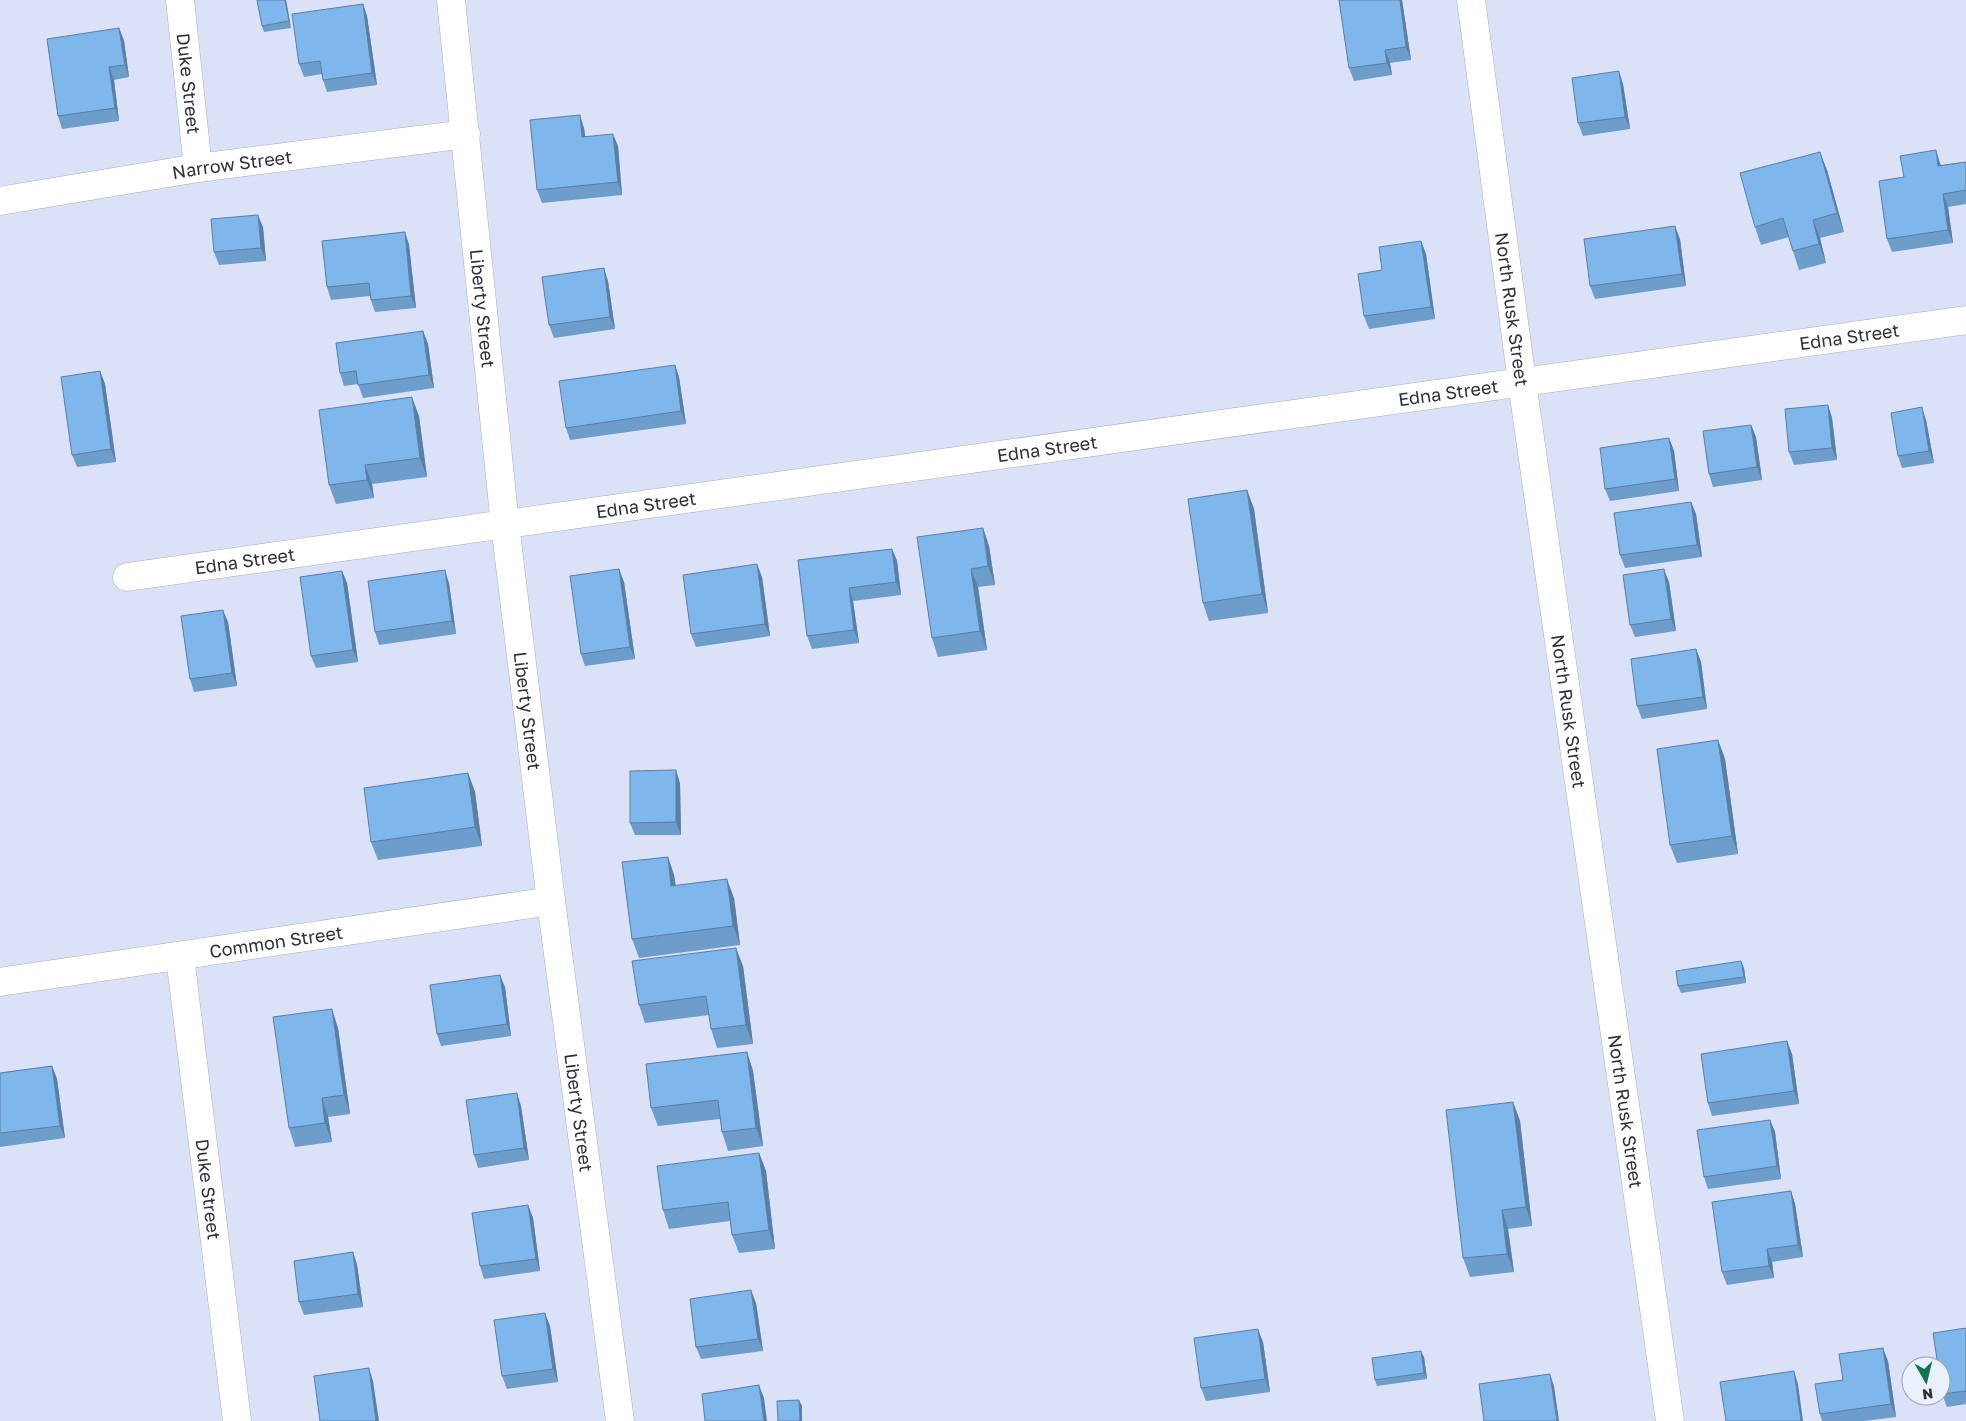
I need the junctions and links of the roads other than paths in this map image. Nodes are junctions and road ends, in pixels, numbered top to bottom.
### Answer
1 (180, 0) edge
2 (451, 0) edge
3 (1471, 0) edge
4 (466, 134) junction
5 (198, 168) junction
6 (0, 201) edge
7 (1966, 320) edge
8 (1522, 382) junction
9 (505, 525) junction
10 (127, 577) dead end
11 (551, 901) junction
12 (180, 957) junction
13 (0, 982) edge
14 (237, 1421) edge
15 (620, 1421) edge
16 (1670, 1421) edge

1 - 5 street, Duke Street
2 - 4 street, Liberty Street
3 - 8 street, North Rusk Street
4 - 5 street, Narrow Street
4 - 9 street, Liberty Street
5 - 6 street, Narrow Street
7 - 8 street, Edna Street
8 - 9 street, Edna Street
8 - 16 street, North Rusk Street
9 - 10 street, Edna Street
9 - 11 street, Liberty Street
11 - 12 street, Common Street
11 - 15 street, Liberty Street
12 - 13 street, Common Street
12 - 14 street, Duke Street

